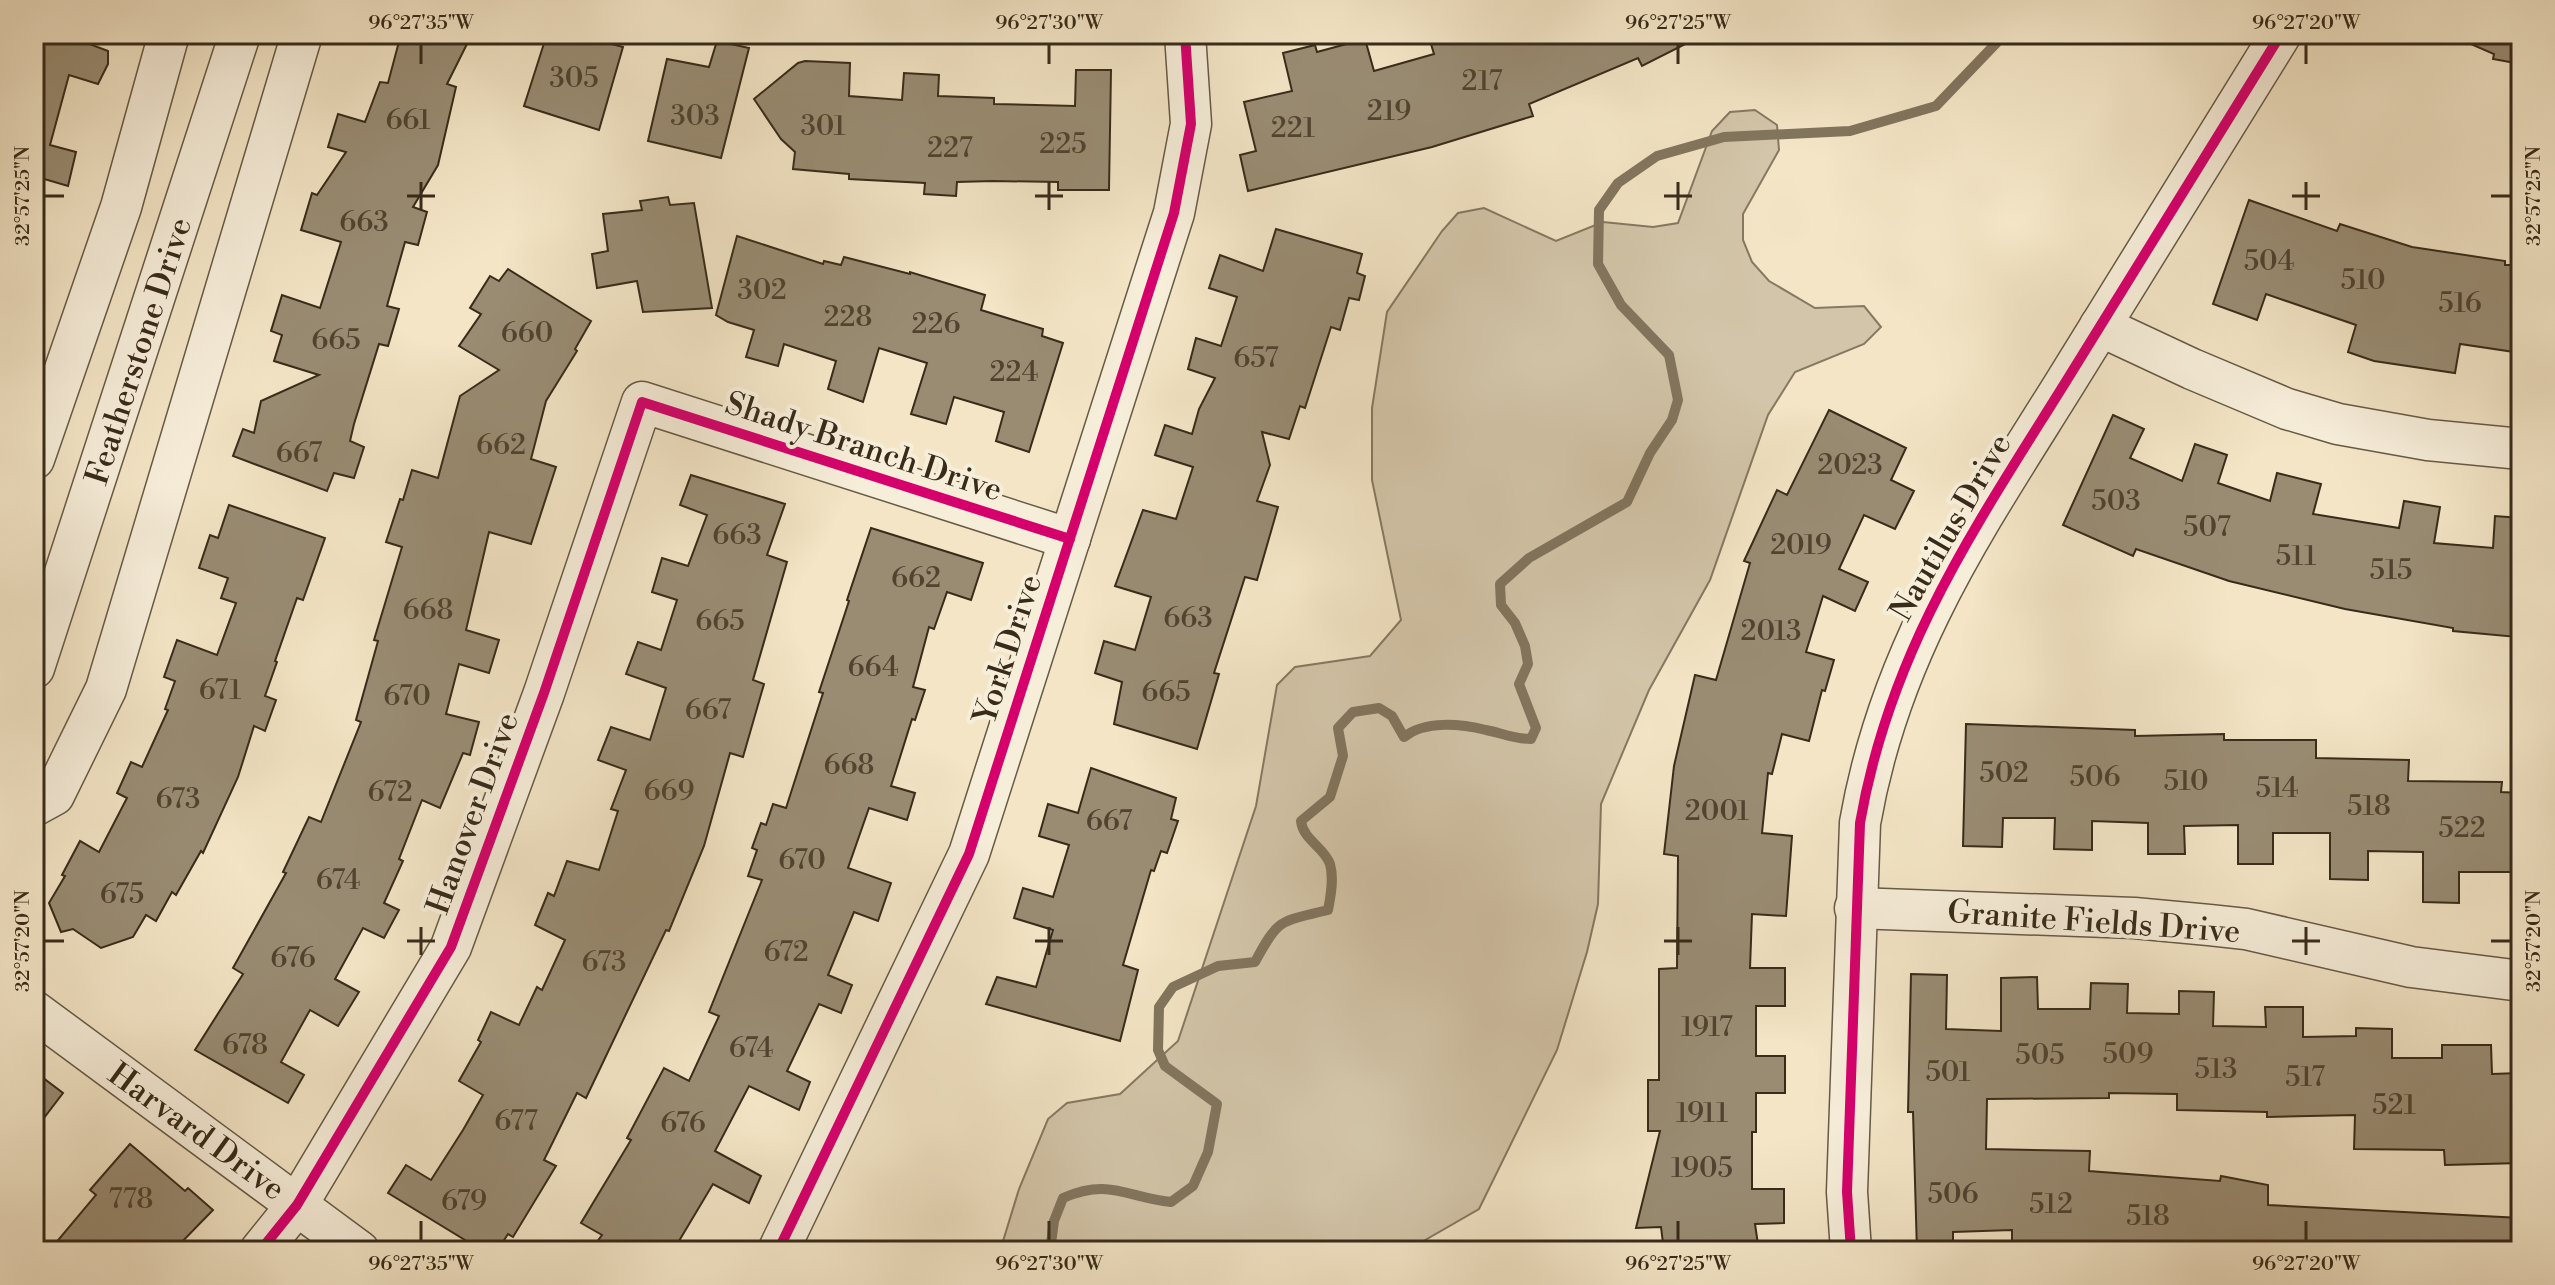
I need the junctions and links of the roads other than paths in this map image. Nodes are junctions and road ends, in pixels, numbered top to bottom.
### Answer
1 (169, 34) edge
2 (240, 34) edge
3 (302, 34) edge
4 (1185, 34) edge
5 (2281, 34) edge
6 (2100, 326) junction
7 (642, 402) joint
8 (2521, 449) edge
9 (34, 459) edge
10 (1070, 539) junction
11 (34, 668) edge
12 (34, 806) edge
13 (1855, 908) junction
14 (2521, 981) edge
15 (34, 1011) edge
16 (297, 1205) junction
17 (260, 1251) edge
18 (359, 1251) edge
19 (778, 1251) edge
20 (1851, 1251) edge

1 - 9 street
2 - 11 street, Featherstone Drive
3 - 12 street
4 - 10 street, York Drive
5 - 6 street, Nautilus Drive
6 - 8 street
6 - 13 street, Nautilus Drive
7 - 10 street, Shady Branch Drive
7 - 16 street, Hanover Drive
10 - 19 street, York Drive
13 - 14 street, Granite Fields Drive
13 - 20 street, Nautilus Drive
15 - 16 street, Harvard Drive
16 - 17 street, Hanover Drive
16 - 18 street, Harvard Drive

